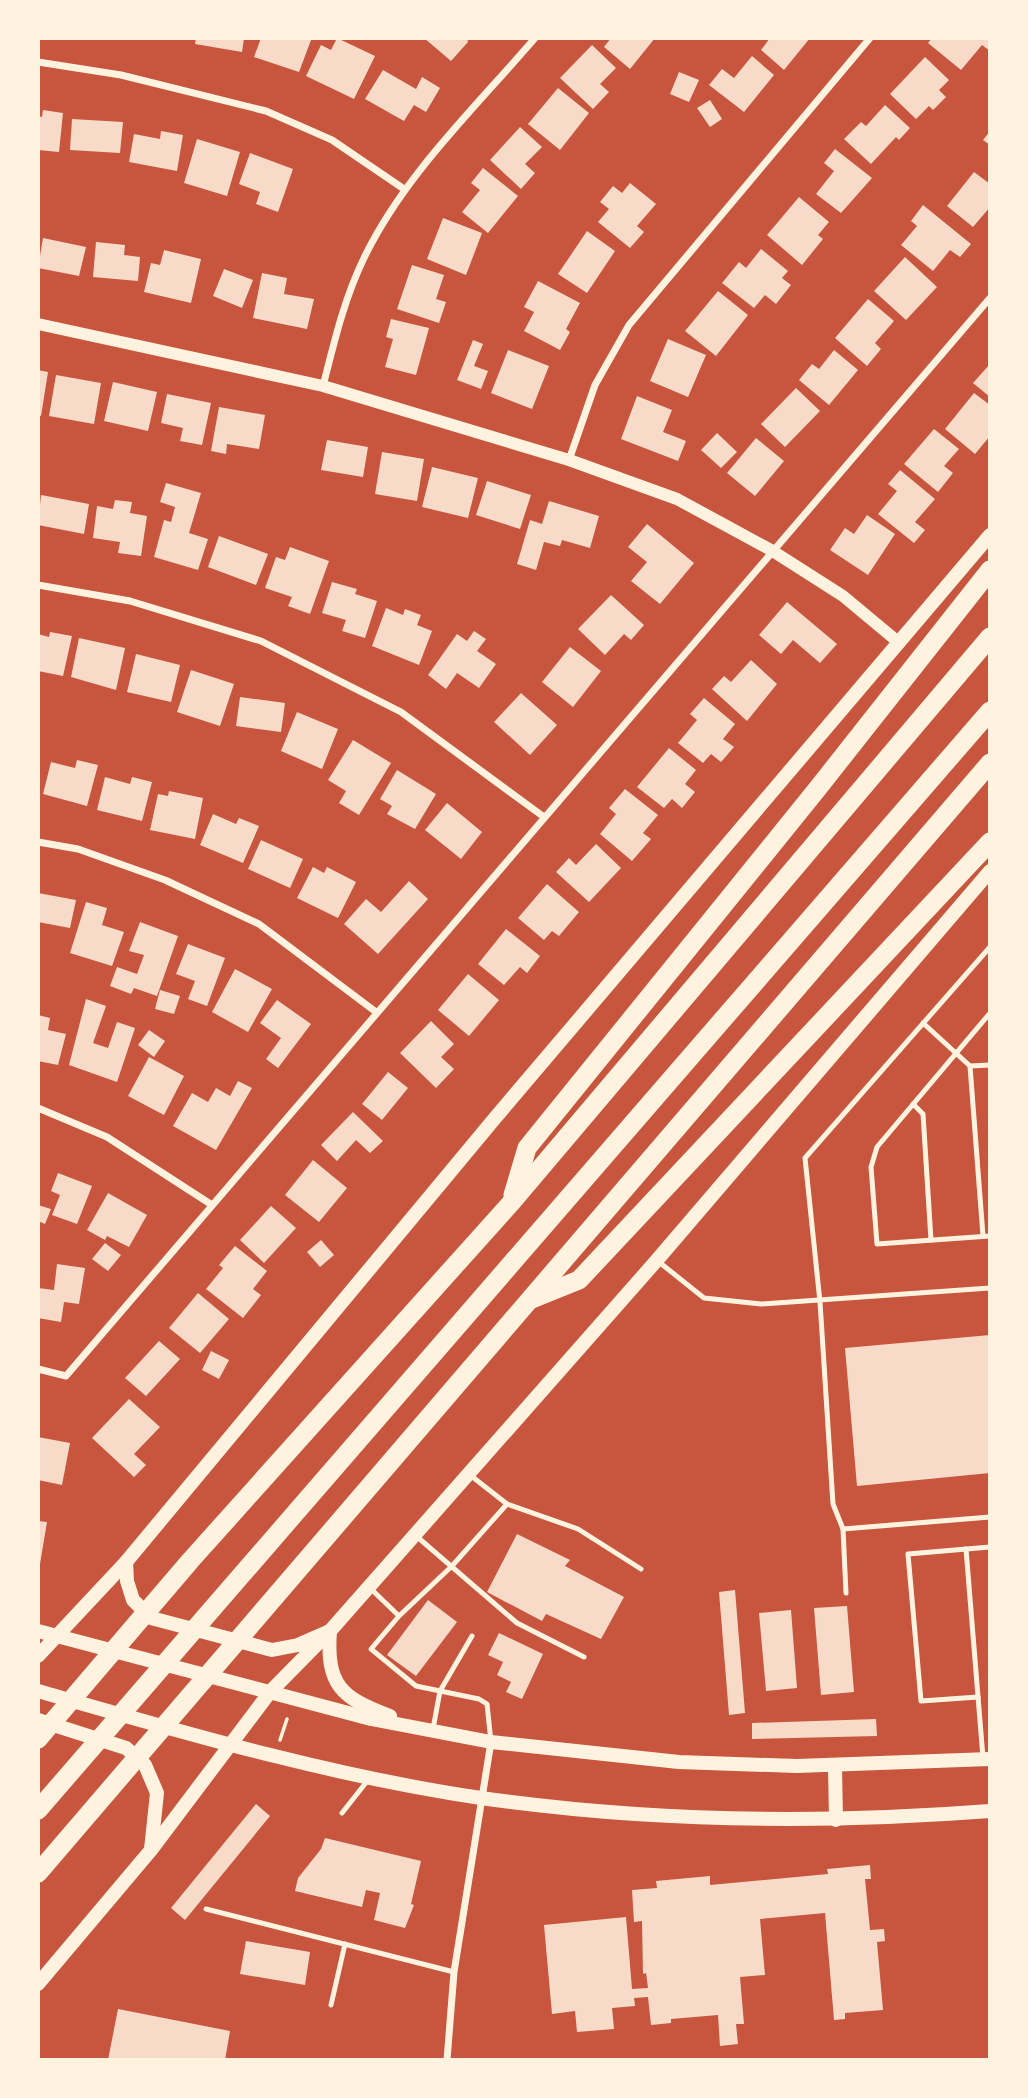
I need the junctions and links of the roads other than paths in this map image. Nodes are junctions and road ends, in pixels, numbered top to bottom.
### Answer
1 (535, 38) edge
2 (870, 38) edge
3 (38, 62) edge
4 (404, 189) junction
5 (989, 298) edge
6 (38, 324) edge
7 (323, 386) junction
8 (569, 460) junction
9 (989, 535) edge
10 (771, 550) junction
11 (989, 570) edge
12 (38, 585) edge
13 (989, 637) edge
14 (897, 641) junction
15 (989, 711) edge
16 (989, 762) edge
17 (544, 817) junction
18 (38, 842) edge
19 (989, 842) edge
20 (989, 871) edge
21 (989, 947) edge
22 (376, 1012) junction
23 (989, 1013) edge
24 (923, 1023) junction
25 (956, 1053) junction
26 (989, 1065) edge
27 (970, 1066) junction
28 (913, 1104) junction
29 (38, 1108) edge
30 (510, 1204) junction
31 (212, 1205) junction
32 (986, 1236) edge
33 (931, 1240) junction
34 (657, 1260) junction
35 (989, 1288) edge
36 (528, 1300) junction
37 (820, 1302) junction
38 (38, 1369) edge
39 (468, 1474) junction
40 (507, 1504) junction
41 (989, 1517) edge
42 (843, 1529) junction
43 (415, 1535) junction
44 (989, 1547) edge
45 (966, 1549) junction
46 (126, 1562) junction
47 (452, 1566) junction
48 (640, 1569) dead end
49 (369, 1587) junction
50 (846, 1592) dead end
51 (399, 1616) junction
52 (38, 1631) edge
53 (330, 1631) junction
54 (57, 1634) junction
55 (472, 1636) dead end
56 (38, 1656) edge
57 (584, 1657) dead end
58 (38, 1690) edge
59 (440, 1691) junction
60 (270, 1692) junction
61 (978, 1697) junction
62 (38, 1720) edge
63 (433, 1732) junction
64 (38, 1739) edge
65 (491, 1742) junction
66 (229, 1746) junction
67 (986, 1759) edge
68 (835, 1766) junction
69 (370, 1777) junction
70 (482, 1798) junction
71 (39, 1809) edge
72 (989, 1811) edge
73 (342, 1814) dead end
74 (836, 1820) junction
75 (151, 1850) junction
76 (38, 1873) edge
77 (206, 1909) dead end
78 (345, 1944) junction
79 (454, 1972) junction
80 (38, 1984) edge
81 (331, 2005) dead end
82 (447, 2060) edge

1 - 4 street
2 - 8 street
3 - 4 street
4 - 7 street
5 - 10 street
6 - 7 street
7 - 8 street
8 - 10 street
9 - 14 main road
10 - 14 street
10 - 17 street
11 - 30 highway
12 - 17 street
13 - 30 highway
14 - 46 main road
15 - 71 highway
16 - 36 highway
17 - 22 street
18 - 22 street
19 - 36 highway
20 - 34 main road
21 - 24 lane
22 - 31 street
23 - 25 lane
24 - 25 lane
24 - 37 lane
25 - 27 lane
25 - 28 lane
26 - 27 lane
27 - 32 lane
28 - 33 lane
28 - 33 lane
29 - 31 street
30 - 64 highway
31 - 38 street
32 - 33 lane
34 - 37 lane
34 - 39 main road
35 - 37 lane
36 - 76 highway
37 - 42 lane
39 - 40 lane
39 - 43 main road
40 - 47 lane
40 - 48 lane
41 - 42 lane
42 - 50 lane
43 - 47 lane
43 - 49 main road
44 - 45 lane
45 - 61 lane
45 - 61 lane
46 - 53 main road
46 - 54 main road
47 - 51 lane
47 - 57 lane
49 - 51 lane
49 - 53 main road
51 - 59 lane
52 - 54 main road
53 - 60 main road
53 - 63 main road
54 - 56 main road
54 - 60 main road
55 - 59 lane
58 - 66 main road
59 - 63 lane
59 - 65 lane
60 - 63 main road
60 - 66 main road
61 - 67 lane
62 - 75 main road
63 - 65 main road
65 - 68 main road
65 - 70 street
66 - 69 main road
66 - 75 main road
67 - 68 main road
68 - 74 main road
69 - 70 main road
69 - 73 lane
70 - 74 main road
70 - 79 street
72 - 74 main road
75 - 80 main road
77 - 78 lane
78 - 79 lane
78 - 81 lane
79 - 82 street

